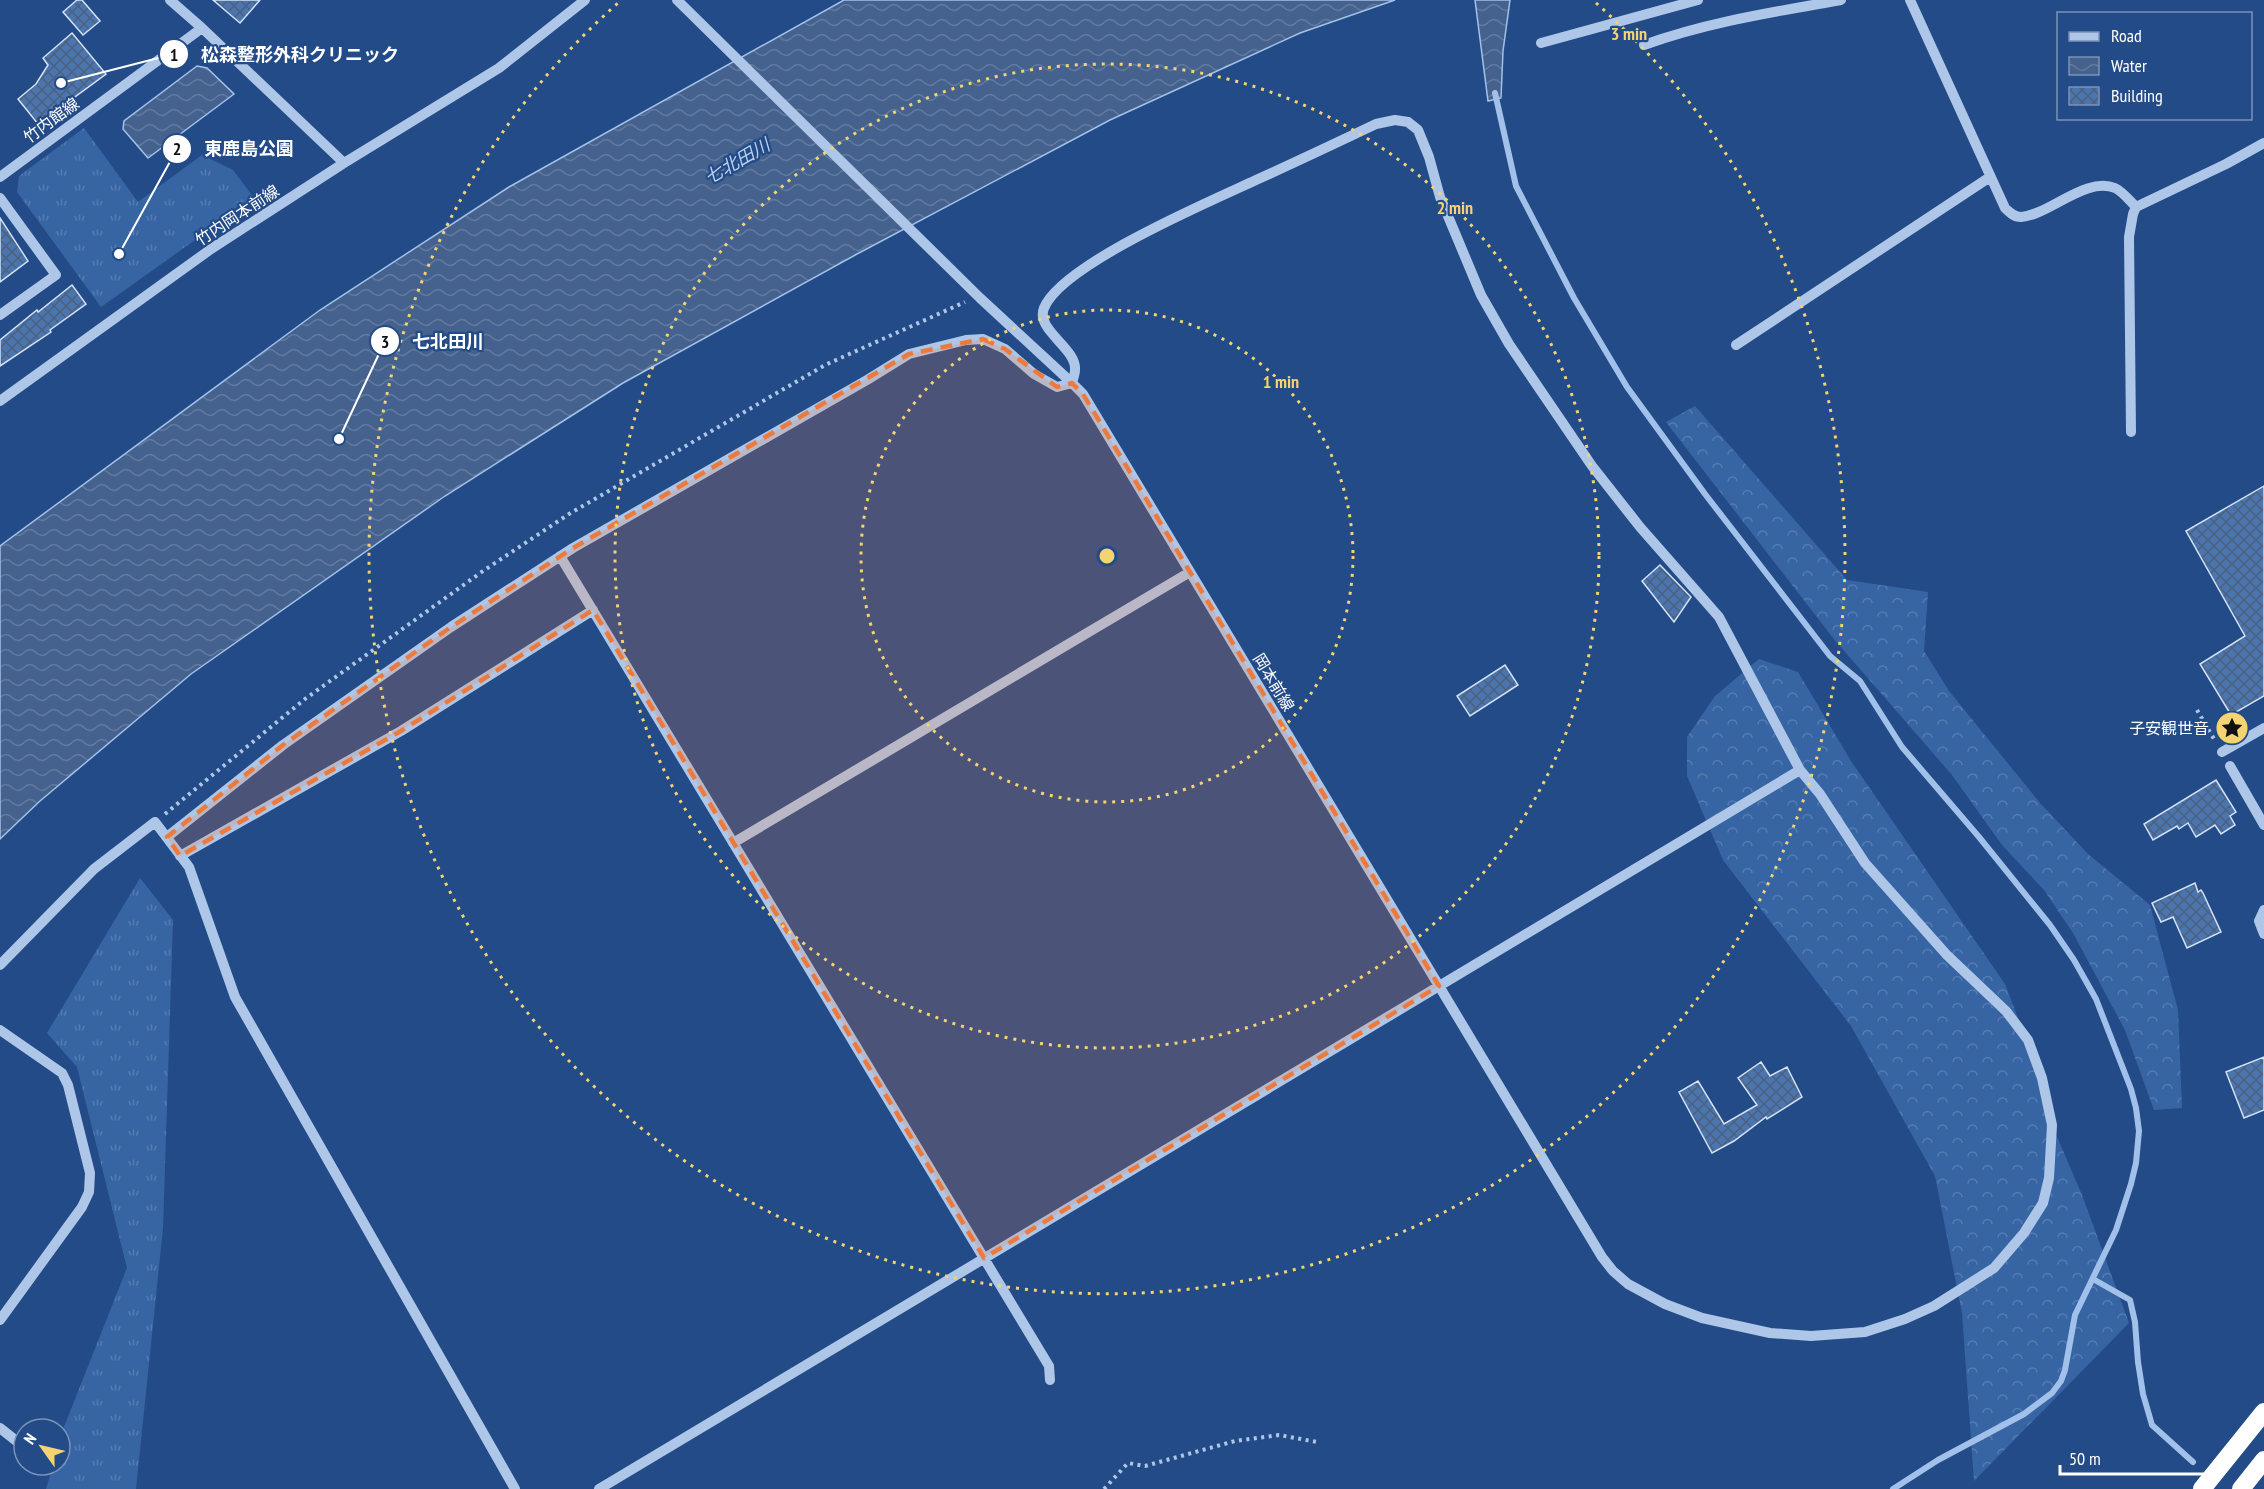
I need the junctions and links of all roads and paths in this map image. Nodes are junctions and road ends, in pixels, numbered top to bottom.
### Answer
1 (170, 0) edge
2 (585, 0) edge
3 (677, 0) edge
4 (1698, 0) edge
5 (1841, 0) edge
6 (1910, 0) edge
7 (202, 28) junction
8 (1541, 43) dead end
9 (1644, 45) dead end
10 (2264, 143) edge
11 (344, 162) junction
12 (0, 177) edge
13 (1990, 177) junction
14 (0, 198) edge
15 (2136, 207) junction
16 (980, 298) junction
17 (0, 315) edge
18 (1736, 345) dead end
19 (1071, 383) junction
20 (0, 401) edge
21 (2131, 432) dead end
22 (560, 556) junction
23 (1190, 572) junction
24 (593, 610) junction
25 (2197, 711) dead end
26 (2264, 728) edge
27 (2222, 752) joint
28 (2230, 766) dead end
29 (1800, 770) junction
30 (155, 822) junction
31 (2264, 825) edge
32 (167, 837) junction
33 (733, 843) junction
34 (180, 856) junction
35 (2264, 910) edge
36 (2264, 934) edge
37 (0, 965) edge
38 (1439, 986) junction
39 (0, 1030) edge
40 (984, 1258) junction
41 (0, 1320) edge
42 (1050, 1380) dead end
43 (2264, 1412) edge
44 (1317, 1442) dead end
45 (2264, 1460) edge
46 (515, 1489) edge
47 (598, 1489) edge
48 (1104, 1489) edge
49 (2202, 1489) edge
50 (2241, 1489) edge

1 - 7 street
2 - 11 street, 竹内岡本前線
3 - 16 street, 岡本前線
4 - 8 street
5 - 9 street
6 - 13 street
7 - 11 street
7 - 12 street, 竹内館線
10 - 15 street
11 - 20 street, 竹内岡本前線
13 - 15 street
13 - 18 street
14 - 17 street
15 - 21 street
16 - 19 street, 岡本前線
16 - 30 path
19 - 22 street
19 - 23 street, 岡本前線
19 - 29 street, 岡本前線
22 - 24 street
22 - 32 street
23 - 33 street
23 - 38 street, 岡本前線
24 - 33 street
24 - 34 street
25 - 27 path
26 - 27 street
28 - 31 street
29 - 38 street
29 - 38 street, 岡本前線
30 - 32 street
30 - 37 street
32 - 34 street
33 - 40 street
34 - 46 street
35 - 36 street
38 - 40 street
39 - 41 street
40 - 42 street
40 - 47 street
43 - 49 highway
44 - 48 path
45 - 50 highway

